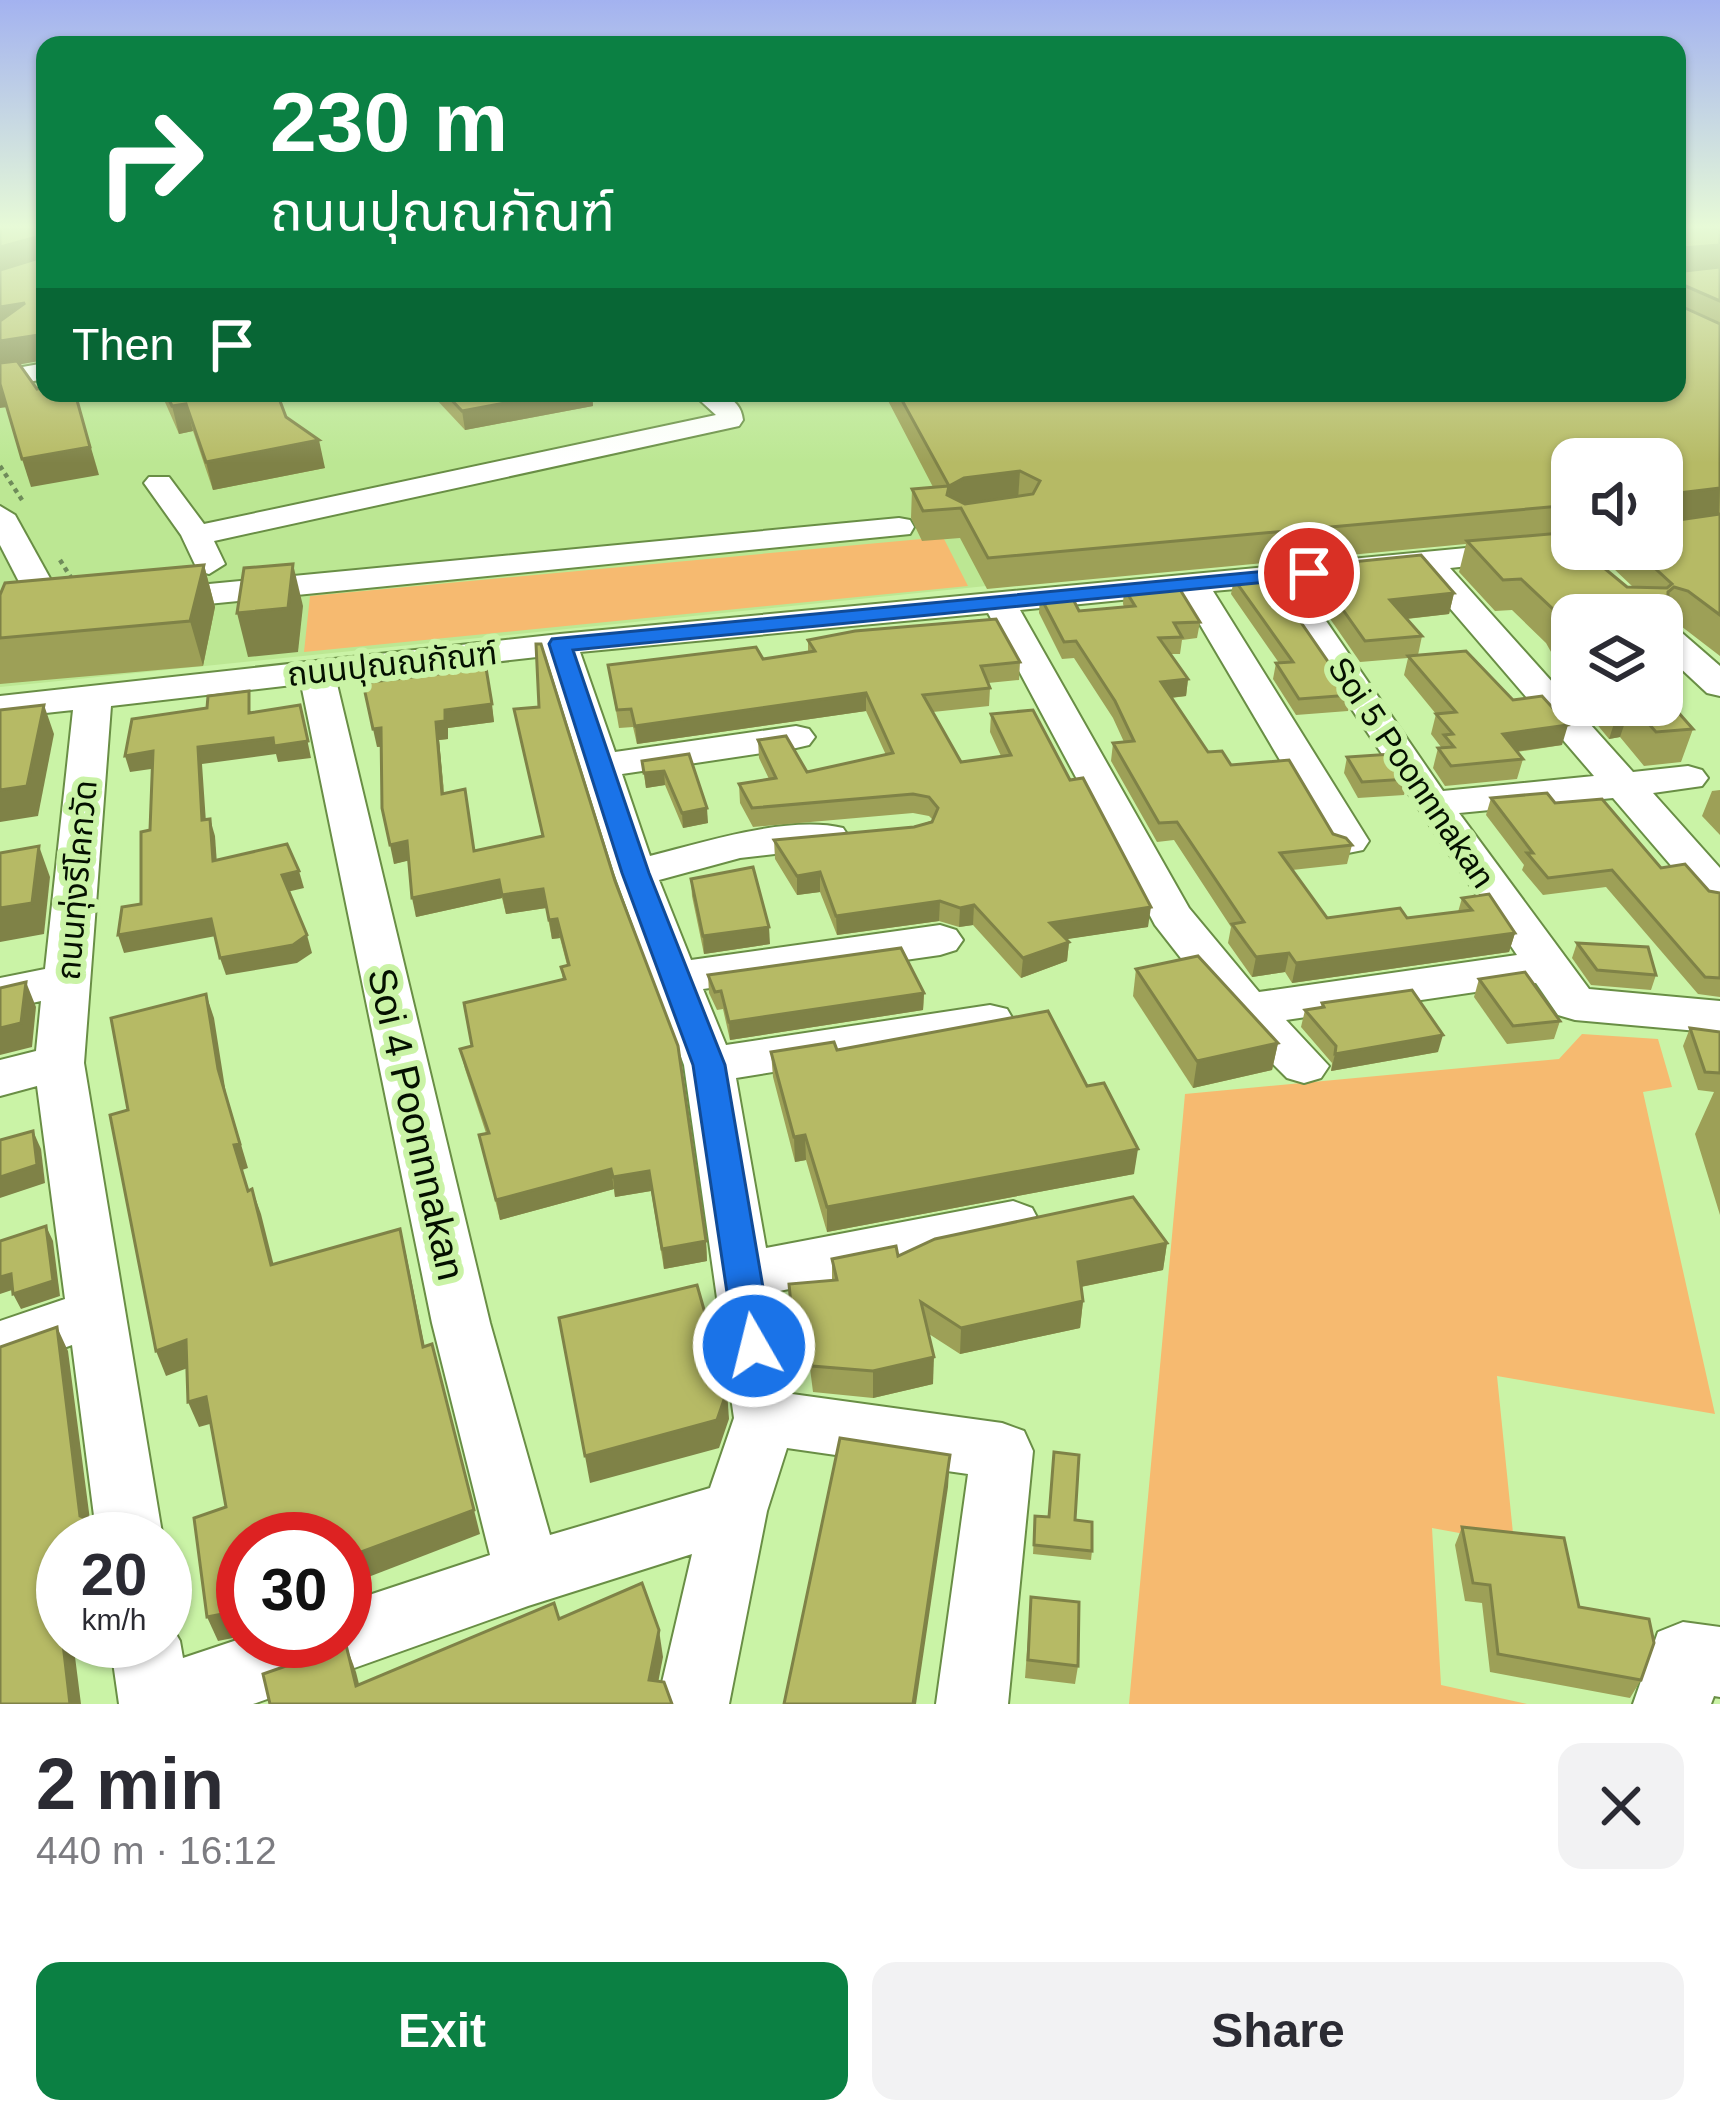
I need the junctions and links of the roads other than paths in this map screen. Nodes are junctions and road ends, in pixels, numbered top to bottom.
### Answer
1 (36, 373) edge
2 (0, 380) edge
3 (716, 402) edge
4 (159, 483) dead end
5 (0, 515) edge
6 (899, 527) dead end
7 (1551, 558) edge
8 (1427, 562) junction
9 (1279, 576) junction
10 (1192, 584) junction
11 (121, 602) edge
12 (1000, 604) junction
13 (47, 609) edge
14 (560, 644) junction
15 (1683, 652) edge
16 (316, 671) junction
17 (1720, 685) edge
18 (93, 696) junction
19 (0, 707) edge
20 (796, 737) dead end
21 (601, 766) junction
22 (1688, 778) dead end
23 (1626, 786) junction
24 (1432, 804) junction
25 (869, 833) edge
26 (1348, 841) edge
27 (635, 873) junction
28 (1720, 895) edge
29 (940, 940) dead end
30 (1548, 966) junction
31 (677, 977) junction
32 (67, 980) junction
33 (0, 994) edge
34 (1247, 1010) junction
35 (1720, 1017) edge
36 (990, 1022) edge
37 (59, 1064) junction
38 (709, 1065) junction
39 (1304, 1066) dead end
40 (0, 1078) edge
41 (1062, 1214) edge
42 (743, 1275) junction
43 (96, 1312) junction
44 (0, 1346) edge
45 (765, 1418) junction
46 (735, 1511) junction
47 (126, 1512) edge
48 (528, 1574) junction
49 (372, 1628) edge
50 (149, 1668) edge
51 (257, 1668) edge
52 (155, 1704) edge
53 (693, 1704) edge
54 (972, 1704) edge

1 - 2 street
3 - 4 street
5 - 13 street
6 - 11 street
7 - 8 street, ถนนปุณณกัณฑ์
8 - 9 street, ถนนปุณณกัณฑ์
8 - 23 street
9 - 10 street, ถนนปุณณกัณฑ์
9 - 24 street, Soi 5 Poonnnakan
10 - 12 street, ถนนปุณณกัณฑ์
10 - 26 street
12 - 14 street, ถนนปุณณกัณฑ์
12 - 34 street
14 - 16 street, ถนนปุณณกัณฑ์
14 - 21 street
15 - 17 street
16 - 18 street, ถนนปุณณกัณฑ์
16 - 48 street, Soi 4 Poonnnakan
18 - 19 street, ถนนปุณณกัณฑ์
18 - 32 street, ถนนทุ่งรีโคกวัด
20 - 21 street
21 - 27 street
22 - 23 street
23 - 24 street
23 - 28 street
24 - 30 street, Soi 5 Poonnnakan
25 - 27 street
27 - 31 street
29 - 31 street
30 - 34 street
30 - 35 street, Soi 5 Poonnnakan
31 - 38 street
32 - 33 street
32 - 37 street, ถนนทุ่งรีโคกวัด
34 - 39 street
36 - 38 street
37 - 40 street
37 - 43 street, ถนนทุ่งรีโคกวัด
38 - 42 street
41 - 42 street
42 - 45 street
43 - 44 street
43 - 47 street, ถนนทุ่งรีโคกวัด
45 - 46 street
45 - 54 street
46 - 48 street
46 - 53 street
48 - 49 street
50 - 52 street
51 - 52 street

